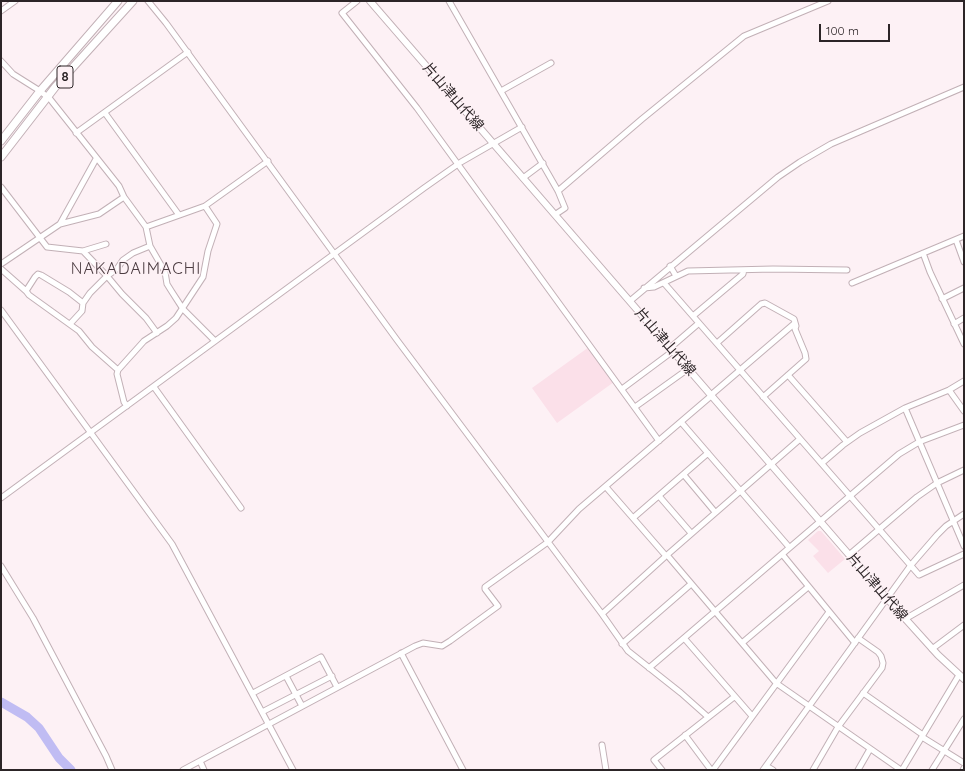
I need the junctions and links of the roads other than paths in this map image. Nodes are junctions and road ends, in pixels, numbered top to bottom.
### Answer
1 (15, 1) edge
2 (118, 1) edge
3 (133, 1) edge
4 (148, 1) edge
5 (357, 1) edge
6 (370, 1) edge
7 (449, 1) edge
8 (828, 1) edge
9 (1, 11) edge
10 (188, 52) junction
11 (1, 61) edge
12 (551, 63) dead end
13 (964, 87) edge
14 (40, 91) junction
15 (501, 91) junction
16 (48, 97) junction
17 (105, 113) junction
18 (522, 127) junction
19 (76, 133) junction
20 (1, 141) edge
21 (493, 143) junction
22 (1, 157) edge
23 (96, 159) junction
24 (268, 161) junction
25 (543, 163) junction
26 (458, 164) junction
27 (523, 178) junction
28 (1, 187) edge
29 (558, 191) junction
30 (124, 197) junction
31 (205, 206) junction
32 (556, 214) junction
33 (179, 215) junction
34 (60, 224) junction
35 (146, 227) junction
36 (964, 236) edge
37 (40, 237) junction
38 (956, 240) junction
39 (106, 244) dead end
40 (150, 246) junction
41 (83, 251) junction
42 (923, 253) junction
43 (336, 254) junction
44 (964, 262) edge
45 (1, 264) edge
46 (670, 266) junction
47 (1, 269) edge
48 (744, 270) junction
49 (846, 270) dead end
50 (107, 276) junction
51 (676, 276) junction
52 (664, 283) junction
53 (852, 283) dead end
54 (644, 288) junction
55 (964, 288) edge
56 (26, 291) junction
57 (942, 299) junction
58 (630, 301) junction
59 (83, 303) junction
60 (183, 309) junction
61 (1, 310) edge
62 (693, 316) junction
63 (964, 318) edge
64 (699, 323) junction
65 (796, 323) junction
66 (70, 324) junction
67 (954, 324) junction
68 (157, 333) junction
69 (215, 341) junction
70 (717, 343) junction
71 (964, 344) edge
72 (672, 350) junction
73 (688, 369) junction
74 (118, 370) junction
75 (740, 370) junction
76 (788, 375) junction
77 (964, 381) edge
78 (154, 387) junction
79 (622, 389) junction
80 (949, 390) junction
81 (711, 395) junction
82 (763, 397) junction
83 (127, 406) junction
84 (635, 407) junction
85 (905, 408) junction
86 (964, 411) edge
87 (681, 422) junction
88 (964, 425) edge
89 (91, 432) junction
90 (800, 439) junction
91 (659, 441) junction
92 (847, 442) junction
93 (919, 442) junction
94 (708, 453) junction
95 (822, 463) junction
96 (770, 465) junction
97 (964, 470) edge
98 (684, 475) junction
99 (937, 483) junction
100 (606, 487) junction
101 (741, 490) junction
102 (850, 495) junction
103 (659, 496) junction
104 (1, 498) edge
105 (241, 508) dead end
106 (715, 512) junction
107 (964, 514) edge
108 (633, 518) junction
109 (820, 521) junction
110 (953, 521) junction
111 (880, 529) junction
112 (691, 533) junction
113 (548, 542) junction
114 (964, 546) edge
115 (789, 547) junction
116 (782, 554) junction
117 (964, 554) edge
118 (666, 555) junction
119 (850, 555) junction
120 (911, 565) junction
121 (1, 566) edge
122 (691, 584) junction
123 (964, 585) edge
124 (808, 587) junction
125 (886, 598) junction
126 (715, 612) junction
127 (829, 612) junction
128 (602, 614) junction
129 (905, 619) junction
130 (964, 625) edge
131 (684, 638) junction
132 (857, 640) junction
133 (742, 643) junction
134 (622, 644) junction
135 (932, 648) junction
136 (401, 654) junction
137 (649, 668) junction
138 (286, 676) junction
139 (332, 676) junction
140 (962, 677) edge
141 (776, 683) junction
142 (337, 687) junction
143 (252, 693) junction
144 (863, 693) junction
145 (296, 695) junction
146 (734, 697) junction
147 (302, 706) junction
148 (809, 706) junction
149 (262, 712) junction
150 (752, 716) junction
151 (708, 717) junction
152 (964, 720) edge
153 (269, 724) junction
154 (838, 727) junction
155 (685, 735) junction
156 (922, 736) junction
157 (602, 745) dead end
158 (870, 749) junction
159 (943, 750) junction
160 (200, 761) junction
161 (964, 763) edge
162 (764, 768) edge
163 (112, 770) edge
164 (183, 770) edge
165 (204, 770) edge
166 (293, 770) edge
167 (464, 770) edge
168 (606, 770) edge
169 (662, 770) edge
170 (712, 770) edge
171 (773, 770) edge
172 (813, 770) edge
173 (858, 770) edge
174 (901, 770) edge
175 (932, 770) edge

1 - 9 street
2 - 14 highway, 8
3 - 16 highway, 8
4 - 10 street
5 - 26 street
6 - 21 main road, 片山津山代線
7 - 15 street
8 - 29 street
10 - 17 street
10 - 24 street
11 - 14 street
12 - 15 street
13 - 46 street
14 - 16 street
14 - 20 highway, 8
15 - 18 street
16 - 19 street
16 - 22 highway, 8
17 - 19 street
17 - 33 street
18 - 21 street
18 - 25 street
19 - 23 street
21 - 26 street
21 - 27 main road, 片山津山代線
23 - 30 street
23 - 34 street
24 - 31 street
24 - 43 street
25 - 27 street
25 - 29 street
26 - 43 street
26 - 79 street
27 - 32 main road, 片山津山代線
28 - 37 street
29 - 32 street
30 - 34 street
30 - 35 street
31 - 33 street
31 - 60 street
32 - 58 main road, 片山津山代線
33 - 35 street
34 - 37 street
35 - 40 street
36 - 38 street
37 - 41 street
37 - 45 street
38 - 42 street
38 - 44 street
39 - 41 street
40 - 50 street
40 - 60 street
41 - 50 street
42 - 53 street
42 - 57 street
43 - 69 street
43 - 113 street
46 - 51 street
46 - 54 street
47 - 56 street
48 - 49 street
48 - 51 street
48 - 62 street
50 - 59 street
50 - 68 street
51 - 52 street
52 - 54 street
52 - 62 street
54 - 58 street
55 - 57 street
56 - 59 street
56 - 66 street
57 - 67 street
58 - 72 main road, 片山津山代線
59 - 66 street
60 - 68 street
60 - 69 street
61 - 89 street
62 - 64 street
63 - 67 street
64 - 70 street
64 - 72 street
65 - 70 street
65 - 75 street
65 - 76 street
66 - 74 street
67 - 71 street
68 - 74 street
69 - 78 street
70 - 75 street
72 - 73 main road, 片山津山代線
72 - 79 street
73 - 81 main road, 片山津山代線
73 - 84 street
74 - 83 street
75 - 81 street
75 - 82 street
76 - 82 street
76 - 92 street
77 - 80 street
78 - 83 street
78 - 105 street
79 - 84 street
80 - 85 street
80 - 86 street
81 - 87 street
81 - 96 main road, 片山津山代線
82 - 90 street
83 - 89 street
84 - 91 street
85 - 92 street
85 - 93 street
87 - 91 street
87 - 94 street
88 - 93 street
89 - 104 street
89 - 143 street
90 - 95 street
90 - 96 street
91 - 100 street
92 - 95 street
93 - 99 street
93 - 102 street
94 - 98 street
94 - 101 street
95 - 102 street
96 - 101 street
96 - 109 main road, 片山津山代線
97 - 99 street
98 - 103 street
98 - 106 street
99 - 110 street
99 - 111 street
100 - 108 street
100 - 113 street
101 - 106 street
101 - 115 street
102 - 109 street
102 - 111 street
103 - 108 street
103 - 112 street
106 - 112 street
107 - 110 street
108 - 118 street
109 - 115 street
109 - 119 main road, 片山津山代線
110 - 114 street
110 - 120 street
111 - 119 street
111 - 120 street
112 - 118 street
113 - 128 street
113 - 136 street
115 - 116 street
116 - 124 street
116 - 126 street
117 - 120 street
118 - 122 street
118 - 128 street
119 - 125 main road, 片山津山代線
120 - 125 street
121 - 163 street
122 - 126 street
122 - 134 street
123 - 129 street
124 - 127 street
124 - 133 street
125 - 129 main road, 片山津山代線
125 - 132 street
126 - 131 street
126 - 133 street
127 - 132 street
127 - 141 street
128 - 134 street
129 - 135 main road, 片山津山代線
130 - 135 street
131 - 137 street
131 - 146 street
132 - 144 street
132 - 148 street
133 - 141 street
134 - 137 street
135 - 140 main road, 片山津山代線
136 - 142 street
136 - 167 street
137 - 151 street
138 - 139 street
138 - 143 street
138 - 145 street
139 - 142 street
139 - 145 street
140 - 156 street
141 - 148 street
141 - 150 street
142 - 147 street
143 - 149 street
144 - 154 street
144 - 156 street
145 - 147 street
145 - 149 street
146 - 150 street
146 - 151 street
147 - 153 street
148 - 154 street
148 - 162 street
149 - 153 street
150 - 170 street
151 - 155 street
152 - 159 street
153 - 160 street
153 - 166 street
154 - 158 street
154 - 172 street
155 - 169 street
155 - 170 street
156 - 159 street
156 - 174 street
157 - 168 street
158 - 173 street
158 - 174 street
159 - 161 street
159 - 175 street
160 - 164 street
160 - 165 street
162 - 171 street

